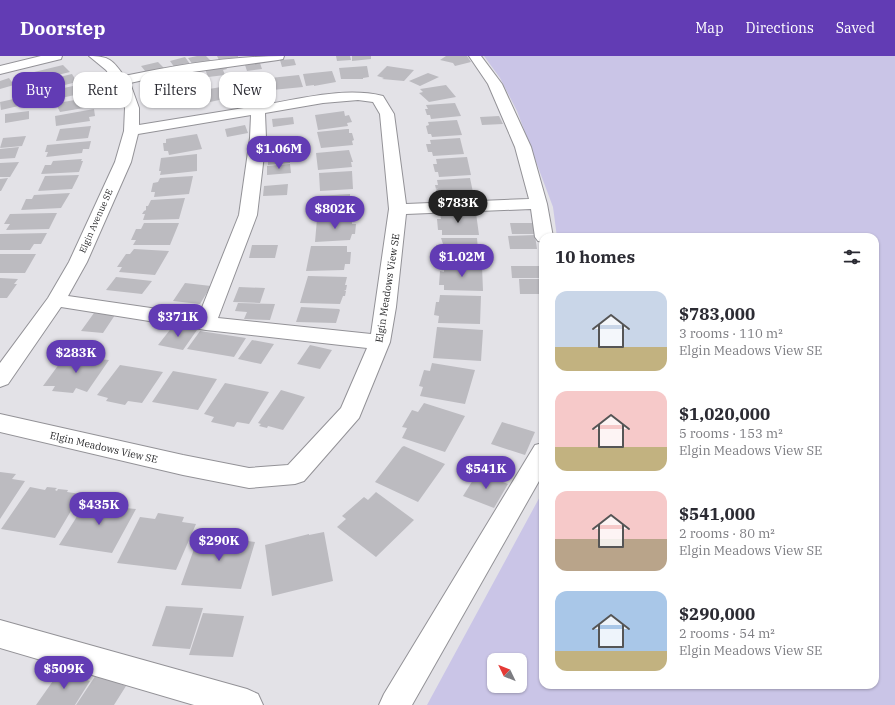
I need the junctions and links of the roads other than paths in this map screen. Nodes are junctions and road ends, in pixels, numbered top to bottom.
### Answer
1 (56, 56) edge
2 (95, 56) edge
3 (278, 56) edge
4 (475, 56) edge
5 (0, 70) edge
6 (115, 72) edge
7 (132, 79) edge
8 (132, 108) edge
9 (258, 111) junction
10 (131, 131) junction
11 (540, 204) junction
12 (398, 209) junction
13 (544, 233) edge
14 (56, 300) junction
15 (206, 323) junction
16 (380, 342) junction
17 (0, 379) edge
18 (0, 423) edge
19 (539, 459) edge
20 (0, 634) edge
21 (247, 705) edge
22 (395, 705) edge

1 - 5 street
2 - 6 street, Elgin Avenue SE
3 - 7 street
4 - 11 street
8 - 10 street, Elgin Avenue SE
9 - 10 street, Elgin Meadows View SE
9 - 12 street, Elgin Meadows View SE
9 - 15 street
10 - 14 street, Elgin Avenue SE
11 - 12 street
11 - 13 street
12 - 16 street, Elgin Meadows View SE
14 - 15 street
14 - 17 street, Elgin Avenue SE
15 - 16 street
16 - 18 street, Elgin Meadows View SE
19 - 22 street
20 - 21 street

